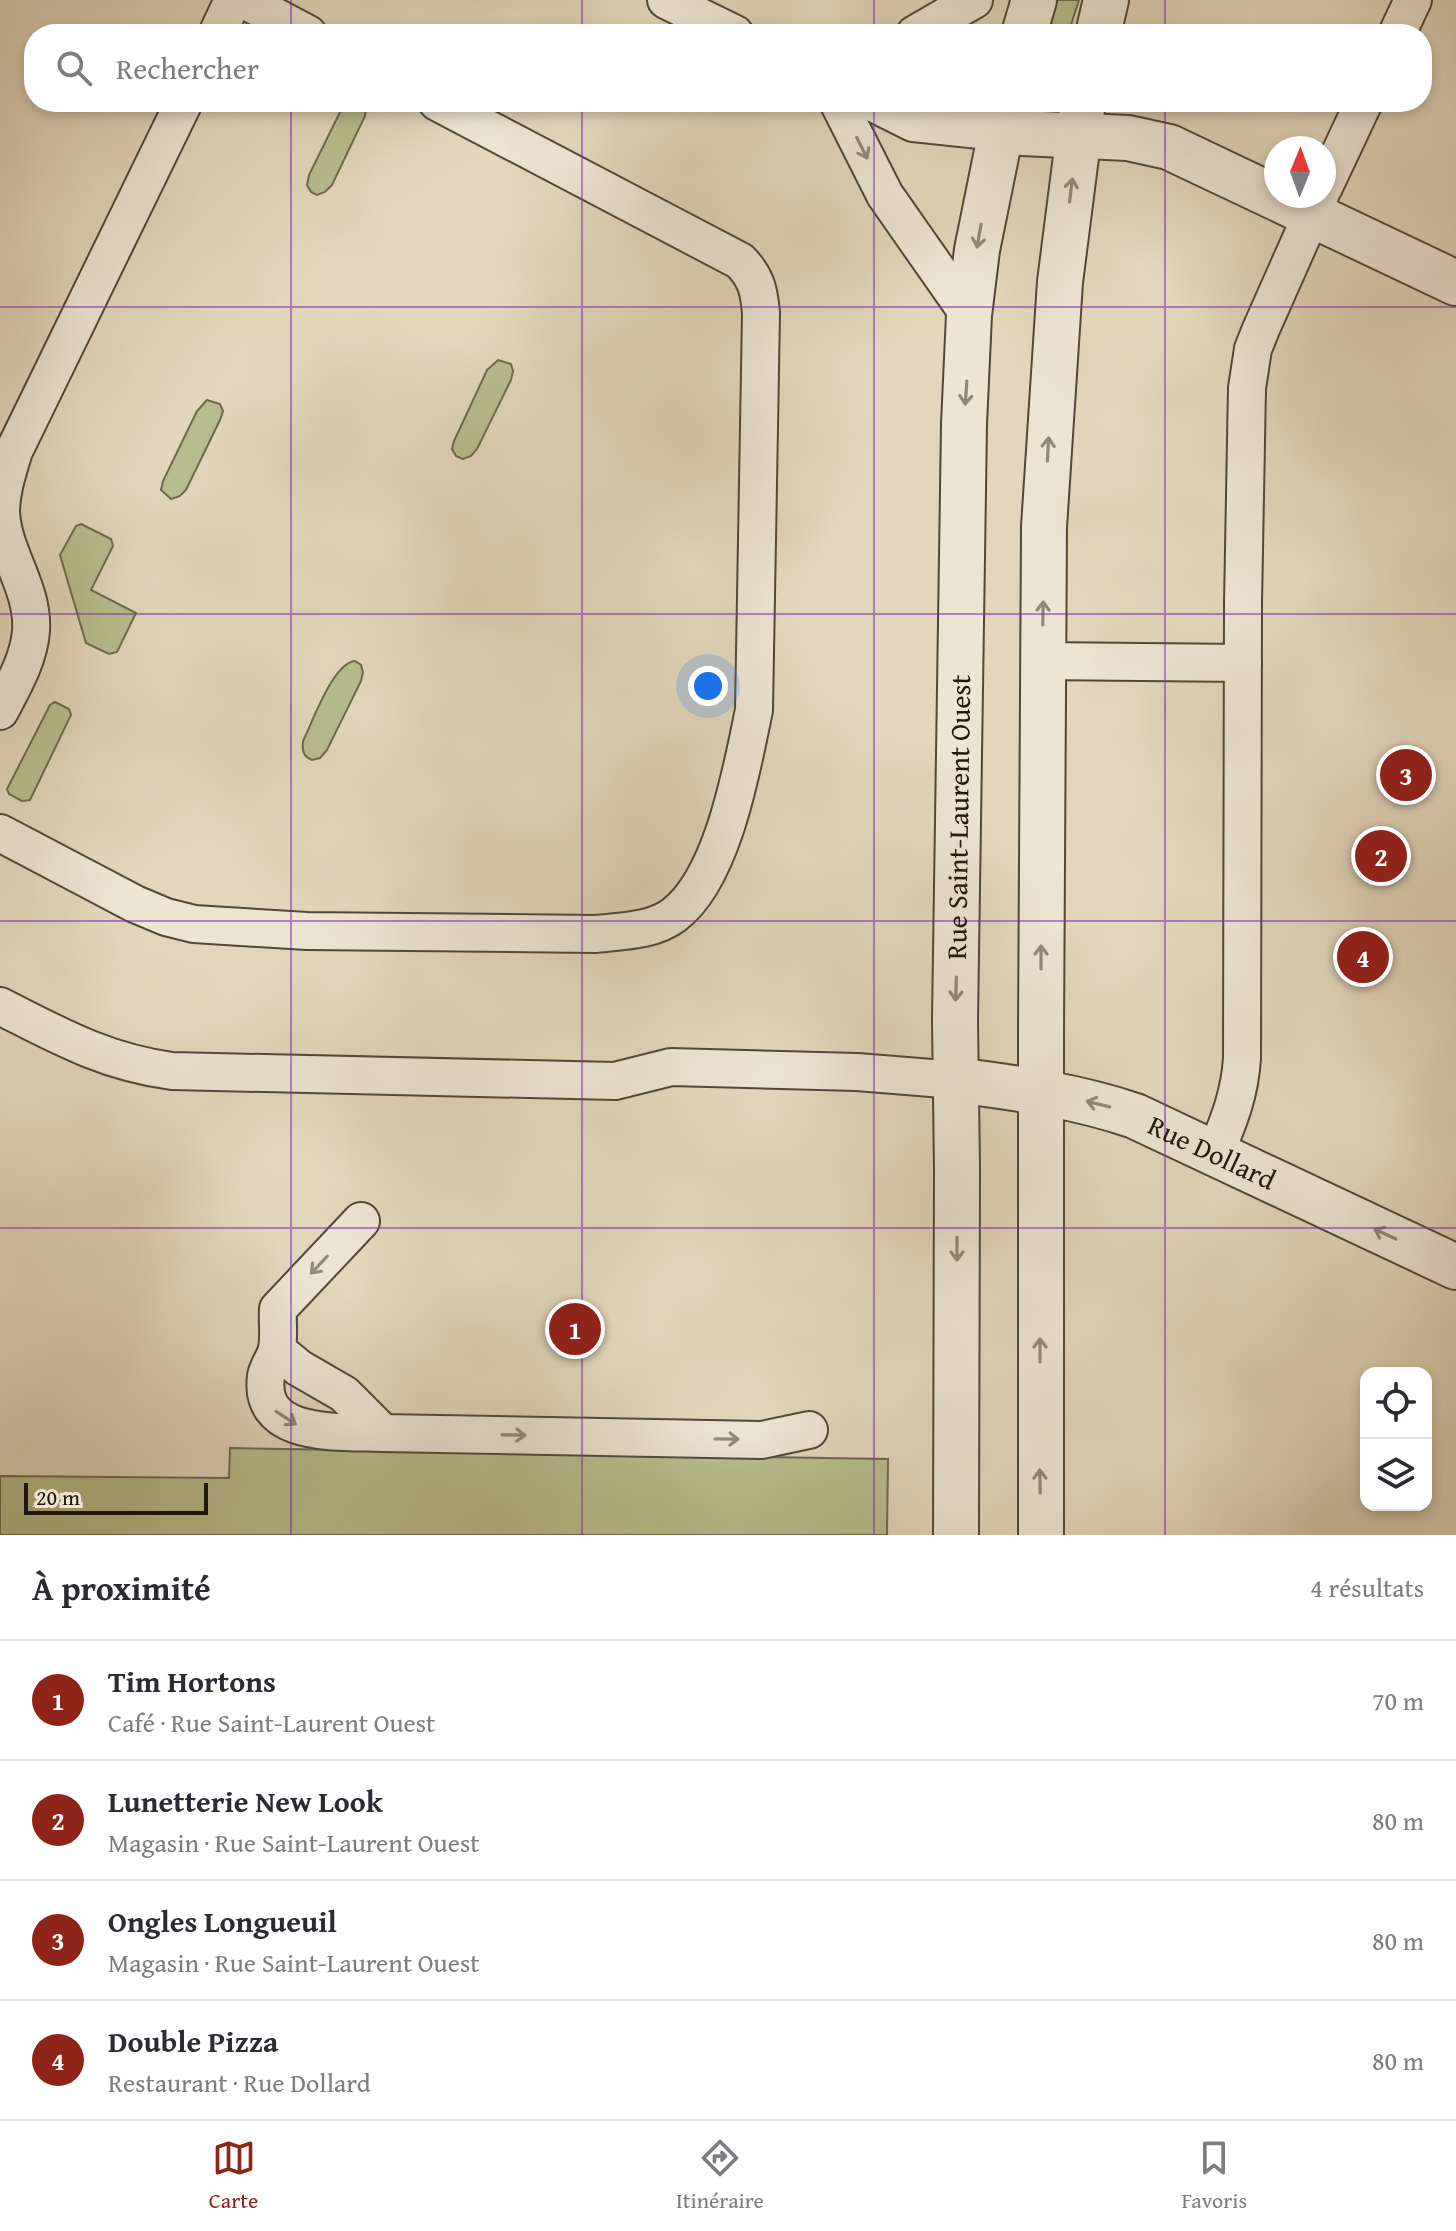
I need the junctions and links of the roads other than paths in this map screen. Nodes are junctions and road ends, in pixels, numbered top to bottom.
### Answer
1 (233, 0) edge
2 (244, 0) edge
3 (666, 0) edge
4 (974, 0) edge
5 (1034, 0) edge
6 (1106, 0) edge
7 (1413, 0) edge
8 (222, 24) edge
9 (289, 24) edge
10 (715, 24) edge
11 (932, 24) edge
12 (1027, 24) edge
13 (1100, 24) edge
14 (1402, 24) edge
15 (179, 112) edge
16 (456, 112) edge
17 (843, 112) edge
18 (891, 112) edge
19 (1359, 112) edge
20 (1003, 117) edge
21 (1080, 118) edge
22 (1336, 161) edge
23 (1264, 180) edge
24 (1314, 208) edge
25 (1333, 208) edge
26 (1456, 283) edge
27 (969, 315) junction
28 (1042, 661) junction
29 (1243, 663) junction
30 (0, 711) edge
31 (0, 833) edge
32 (0, 1006) edge
33 (956, 1080) junction
34 (1041, 1091) junction
35 (1215, 1154) junction
36 (361, 1221) dead end
37 (1456, 1267) edge
38 (277, 1350) junction
39 (809, 1430) dead end
40 (383, 1433) junction
41 (956, 1535) edge
42 (1041, 1535) edge

1 - 8 lane
2 - 9 lane
3 - 10 lane
4 - 11 lane
5 - 12 street
6 - 13 street
7 - 14 lane
15 - 30 lane
16 - 31 lane
17 -> 27 lane
18 - 20 lane
19 - 22 lane
20 - 21 street
20 -> 27 street, Rue Saint-Laurent Ouest
21 - 23 street
28 -> 21 street
24 - 29 lane
25 - 26 street
27 -> 33 street, Rue Saint-Laurent Ouest
28 - 29 lane
34 -> 28 street
29 - 35 lane
32 - 33 lane
33 - 34 street, Rue Dollard
33 -> 41 street, Rue Saint-Laurent Ouest
35 -> 34 street, Rue Dollard
42 -> 34 street
37 -> 35 street, Rue Dollard
36 -> 38 lane
38 - 40 lane
38 -> 40 lane
40 -> 39 lane

